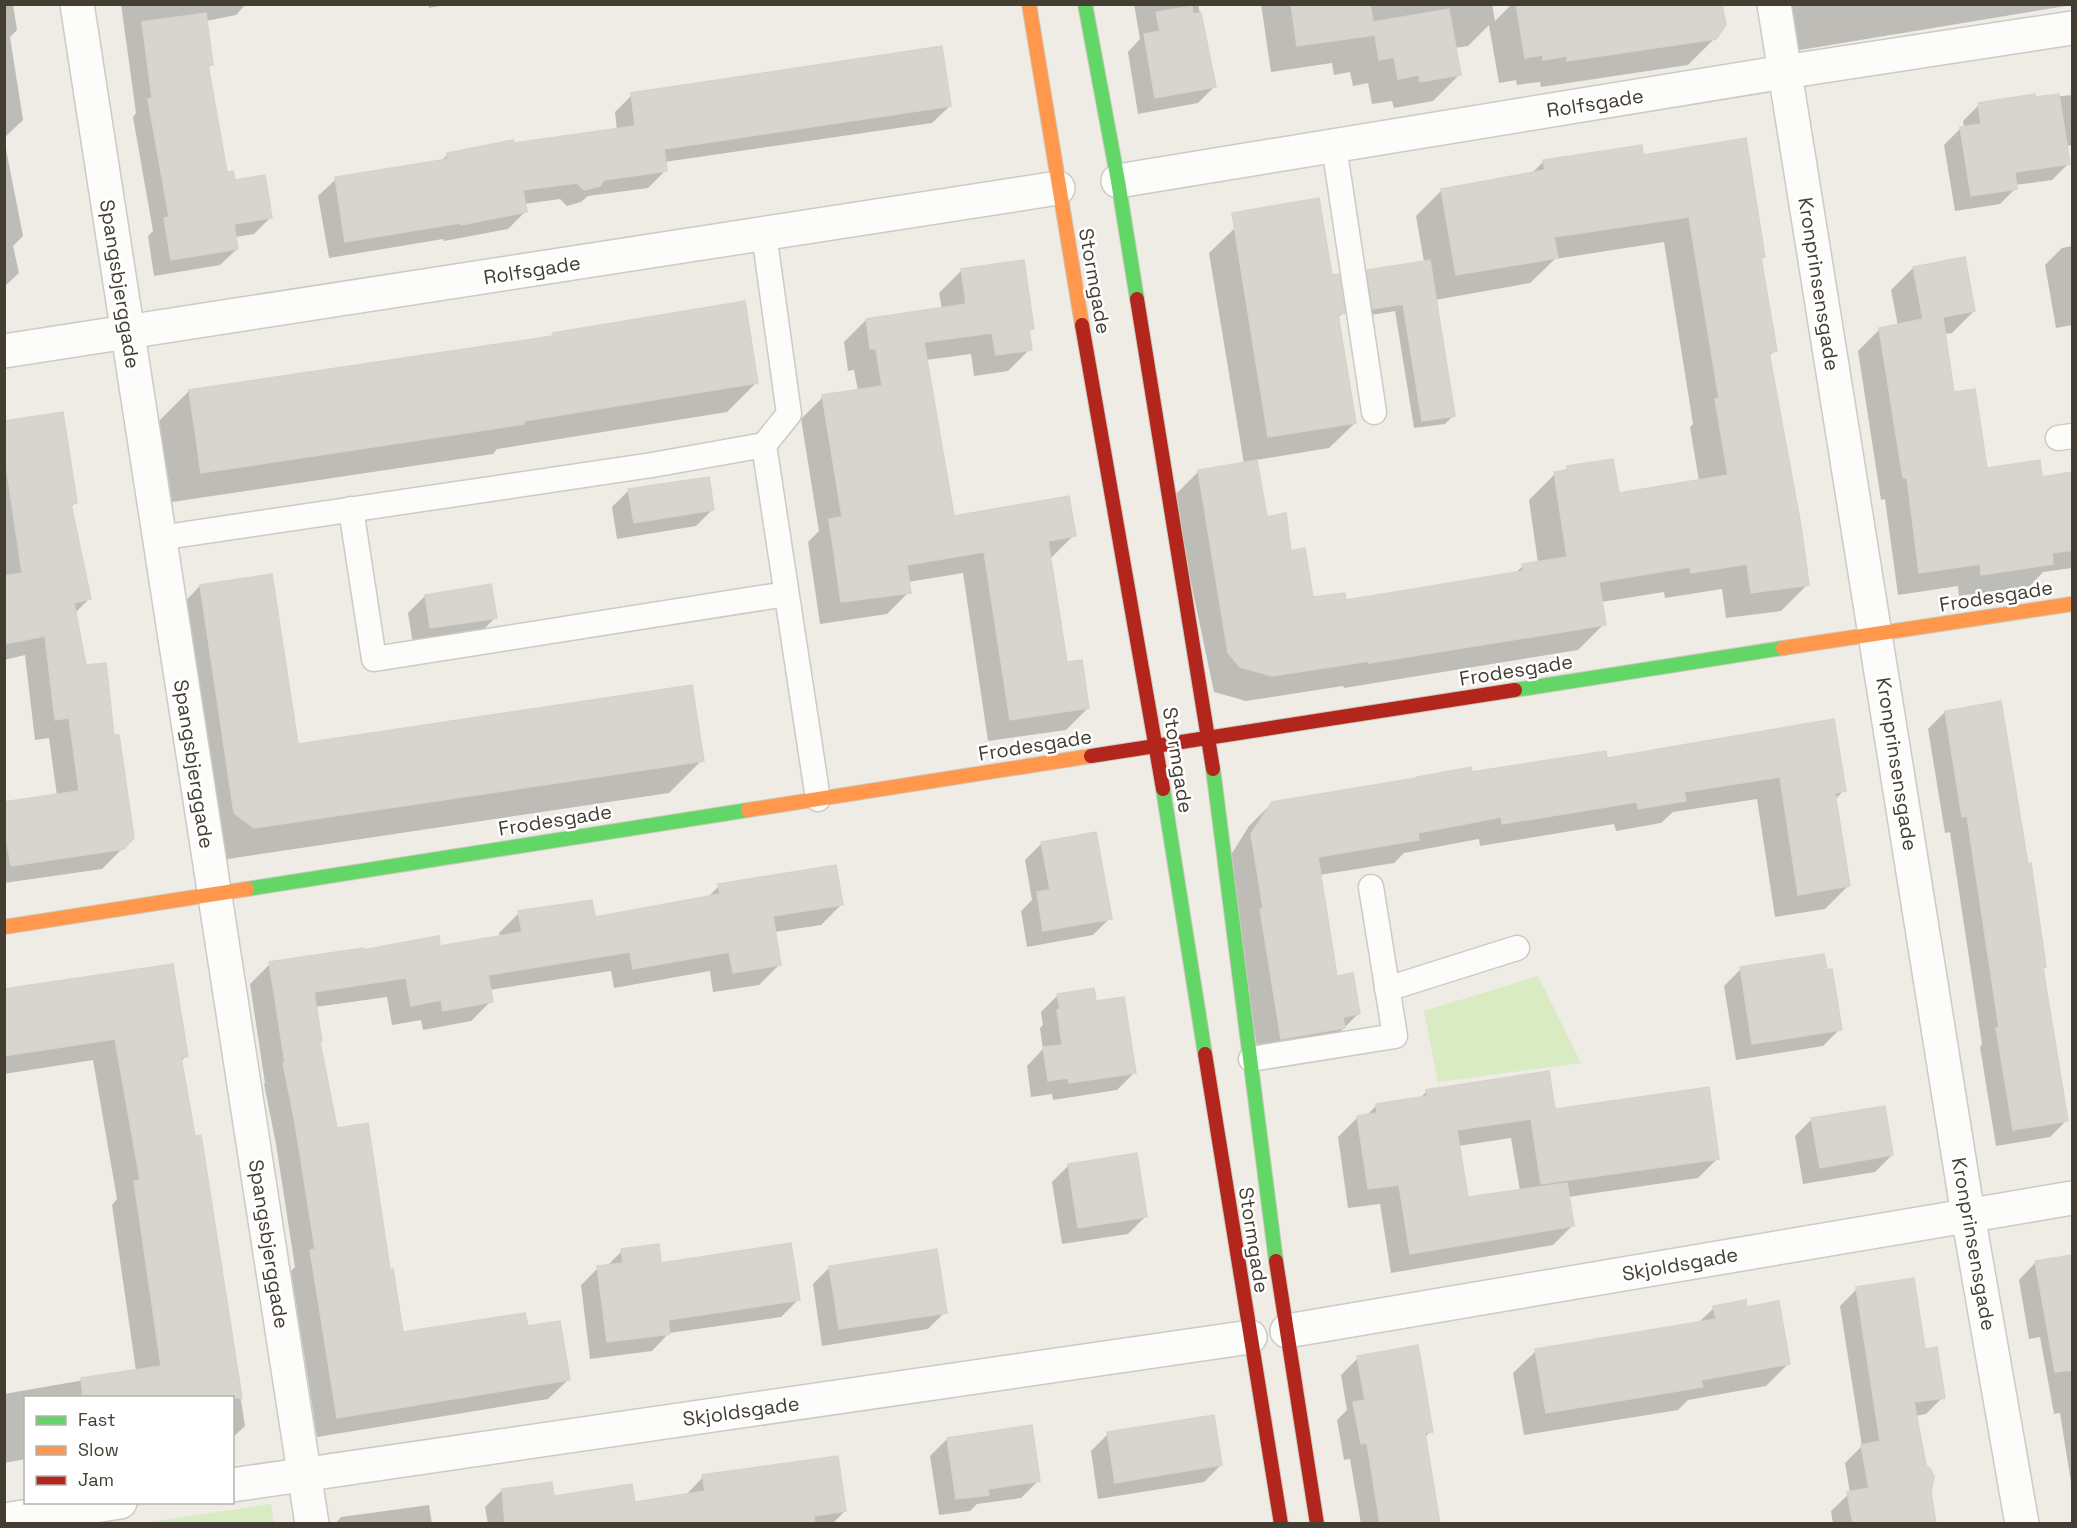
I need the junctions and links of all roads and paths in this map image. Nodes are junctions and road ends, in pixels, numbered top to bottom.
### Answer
1 (77, 4) edge
2 (1029, 4) edge
3 (1085, 4) edge
4 (1774, 4) edge
5 (2073, 28) edge
6 (1784, 72) junction
7 (1334, 146) junction
8 (1118, 181) junction
9 (1058, 188) junction
10 (764, 234) junction
11 (128, 332) junction
12 (4, 351) edge
13 (1374, 412) dead end
14 (764, 445) junction
15 (351, 509) junction
16 (159, 538) junction
17 (786, 594) junction
18 (2073, 604) edge
19 (1876, 635) junction
20 (1209, 737) junction
21 (1156, 746) junction
22 (818, 799) junction
23 (1371, 887) dead end
24 (214, 894) junction
25 (4, 927) edge
26 (1517, 948) dead end
27 (1387, 988) junction
28 (1251, 1059) junction
29 (2073, 1198) edge
30 (1968, 1215) junction
31 (1287, 1331) junction
32 (1250, 1337) junction
33 (304, 1474) junction
34 (234, 1485) edge
35 (113, 1504) edge
36 (4, 1520) edge
37 (312, 1524) edge
38 (1281, 1524) edge
39 (1317, 1524) edge
40 (2022, 1524) edge

1 - 11 street, Spangsbjerggade
2 - 9 street, Stormgade
3 - 8 street, Stormgade
4 - 6 street, Kronprinsensgade
5 - 6 street, Rolfsgade
6 - 7 street, Rolfsgade
6 - 19 street, Kronprinsensgade
7 - 8 street, Rolfsgade
7 - 13 lane
8 - 20 street, Stormgade
9 - 10 street, Rolfsgade
9 - 21 street, Stormgade
10 - 11 street, Rolfsgade
10 - 14 lane
11 - 12 street, Rolfsgade
11 - 16 street, Spangsbjerggade
14 - 15 lane
14 - 17 lane
15 - 16 lane
15 - 17 lane
16 - 24 street, Spangsbjerggade
17 - 22 lane
18 - 19 street, Frodesgade
19 - 20 street, Frodesgade
19 - 30 street, Kronprinsensgade
20 - 21 street, Frodesgade
20 - 28 street, Stormgade
21 - 22 street, Frodesgade
21 - 32 street, Stormgade
22 - 24 street, Frodesgade
23 - 27 lane
24 - 25 street, Frodesgade
24 - 33 street, Spangsbjerggade
26 - 27 lane
27 - 28 lane
28 - 31 street, Stormgade
29 - 30 street, Skjoldsgade
30 - 31 street, Skjoldsgade
30 - 40 street, Kronprinsensgade
31 - 39 street, Stormgade
32 - 33 street, Skjoldsgade
32 - 38 street, Stormgade
33 - 34 street, Skjoldsgade
33 - 37 street, Spangsbjerggade
35 - 36 street

